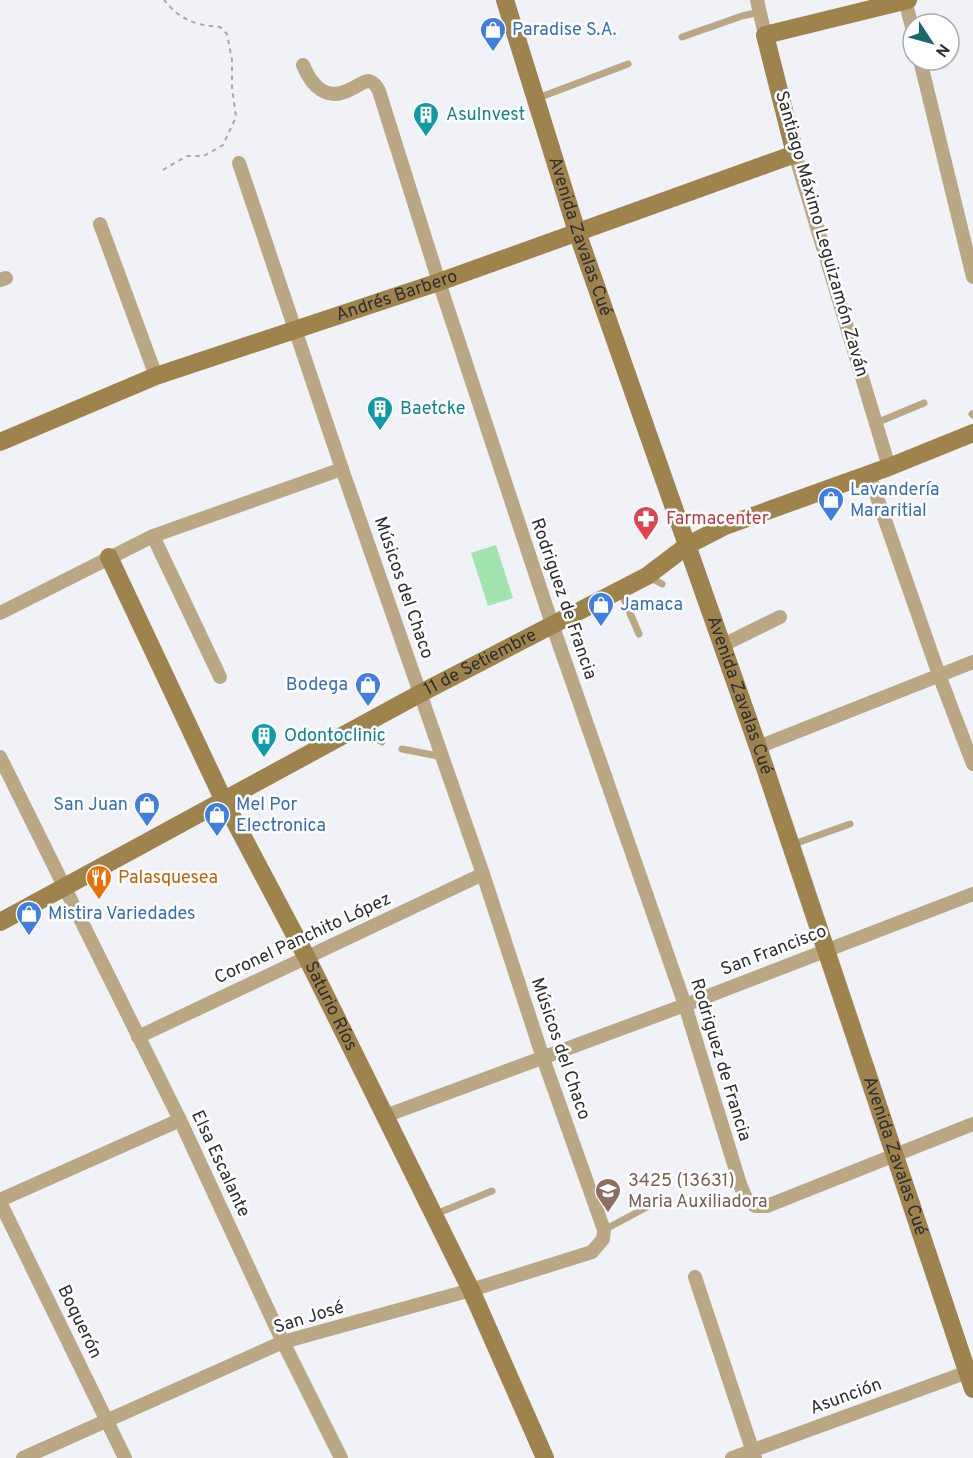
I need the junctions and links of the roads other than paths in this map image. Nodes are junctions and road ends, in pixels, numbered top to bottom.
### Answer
1 (505, 0) edge
2 (906, 0) edge
3 (758, 6) edge
4 (765, 35) junction
5 (682, 37) dead end
6 (628, 64) dead end
7 (303, 66) dead end
8 (923, 72) edge
9 (535, 99) junction
10 (795, 154) junction
11 (239, 163) dead end
12 (100, 224) dead end
13 (577, 232) junction
14 (973, 277) edge
15 (439, 282) junction
16 (296, 330) junction
17 (156, 376) junction
18 (924, 403) dead end
19 (876, 423) junction
20 (973, 433) edge
21 (0, 442) edge
22 (889, 467) junction
23 (342, 469) junction
24 (869, 474) junction
25 (153, 536) junction
26 (688, 545) junction
27 (109, 557) junction
28 (620, 590) junction
29 (0, 612) edge
30 (780, 618) dead end
31 (552, 624) junction
32 (639, 634) dead end
33 (723, 645) junction
34 (973, 662) edge
35 (939, 675) junction
36 (220, 677) dead end
37 (421, 693) junction
38 (357, 728) junction
39 (382, 742) dead end
40 (758, 747) junction
41 (402, 749) dead end
42 (0, 757) edge
43 (443, 757) junction
44 (973, 765) edge
45 (224, 801) junction
46 (850, 824) dead end
47 (791, 845) junction
48 (483, 874) junction
49 (64, 886) junction
50 (973, 894) edge
51 (0, 922) edge
52 (827, 951) junction
53 (306, 956) junction
54 (685, 1005) junction
55 (138, 1037) junction
56 (543, 1058) junction
57 (385, 1116) junction
58 (180, 1120) junction
59 (973, 1124) edge
60 (895, 1155) junction
61 (492, 1191) dead end
62 (0, 1201) edge
63 (647, 1207) dead end
64 (434, 1214) junction
65 (604, 1230) junction
66 (695, 1277) dead end
67 (471, 1290) junction
68 (283, 1342) junction
69 (970, 1371) edge
70 (973, 1389) edge
71 (107, 1421) junction
72 (754, 1455) edge
73 (23, 1458) edge
74 (125, 1458) edge
75 (341, 1458) edge
76 (545, 1458) edge
77 (732, 1458) edge

1 - 9 main road, Avenida Zavalas Cué
2 - 4 main road
3 - 4 street, Santiago Máximo Leguizamón Zaván
3 - 5 lane
4 - 10 main road, Santiago Máximo Leguizamón Zaván
6 - 9 lane
7 - 15 street, Rodriguez de Francia
8 - 14 street
9 - 13 main road, Avenida Zavalas Cué
10 - 13 main road, Andrés Barbero
10 - 19 street, Santiago Máximo Leguizamón Zaván
11 - 16 street, Músicos del Chaco
12 - 17 street
13 - 15 main road, Andrés Barbero
13 - 26 main road, Avenida Zavalas Cué
15 - 16 main road, Andrés Barbero
15 - 31 street, Rodriguez de Francia
16 - 17 main road, Andrés Barbero
16 - 23 street, Músicos del Chaco
17 - 21 main road, Andrés Barbero
18 - 19 lane
19 - 22 street, Santiago Máximo Leguizamón Zaván
20 - 22 main road, 11 de Setiembre
22 - 24 main road, 11 de Setiembre
23 - 25 street
23 - 37 street, Músicos del Chaco
24 - 26 main road, 11 de Setiembre
24 - 35 street
25 - 27 street
25 - 36 street
26 - 28 main road, 11 de Setiembre
26 - 33 main road, Avenida Zavalas Cué
27 - 29 street
27 - 45 main road, Saturio Ríos
28 - 31 main road, 11 de Setiembre
28 - 32 lane
30 - 33 street
31 - 37 main road, 11 de Setiembre
31 - 54 street, Rodriguez de Francia
33 - 40 main road, Avenida Zavalas Cué
34 - 35 street
35 - 40 street
35 - 44 street
37 - 38 main road, 11 de Setiembre
37 - 43 street, Músicos del Chaco
38 - 39 lane
38 - 45 main road, 11 de Setiembre
40 - 47 main road, Avenida Zavalas Cué
41 - 43 lane
42 - 49 street, Elsa Escalante
43 - 48 street, Músicos del Chaco
45 - 49 main road, 11 de Setiembre
45 - 53 main road, Saturio Ríos
46 - 47 lane
47 - 52 main road, Avenida Zavalas Cué
48 - 53 street, Coronel Panchito López
48 - 56 street, Músicos del Chaco
49 - 51 main road, 11 de Setiembre
49 - 55 street, Elsa Escalante
50 - 52 street, San Francisco
52 - 54 street, San Francisco
52 - 60 main road, Avenida Zavalas Cué
53 - 55 street, Coronel Panchito López
53 - 57 main road, Saturio Ríos
54 - 56 street, San Francisco
54 - 60 street, Rodriguez de Francia
55 - 58 street, Elsa Escalante
56 - 57 street, San Francisco
56 - 65 street, Músicos del Chaco
57 - 64 main road, Saturio Ríos
58 - 62 street
58 - 68 street, Elsa Escalante
59 - 60 street
60 - 69 main road, Avenida Zavalas Cué
61 - 64 lane
62 - 71 street, Boquerón
63 - 65 lane
64 - 67 main road, Saturio Ríos
65 - 67 street, San José
66 - 72 street
67 - 68 street, San José
67 - 76 main road, Saturio Ríos
68 - 71 street, San José
68 - 75 street, Elsa Escalante
69 - 70 main road, Avenida Zavalas Cué
69 - 72 street, Asunción
71 - 73 street, San José
71 - 74 street, Boquerón
72 - 77 street, Asunción

